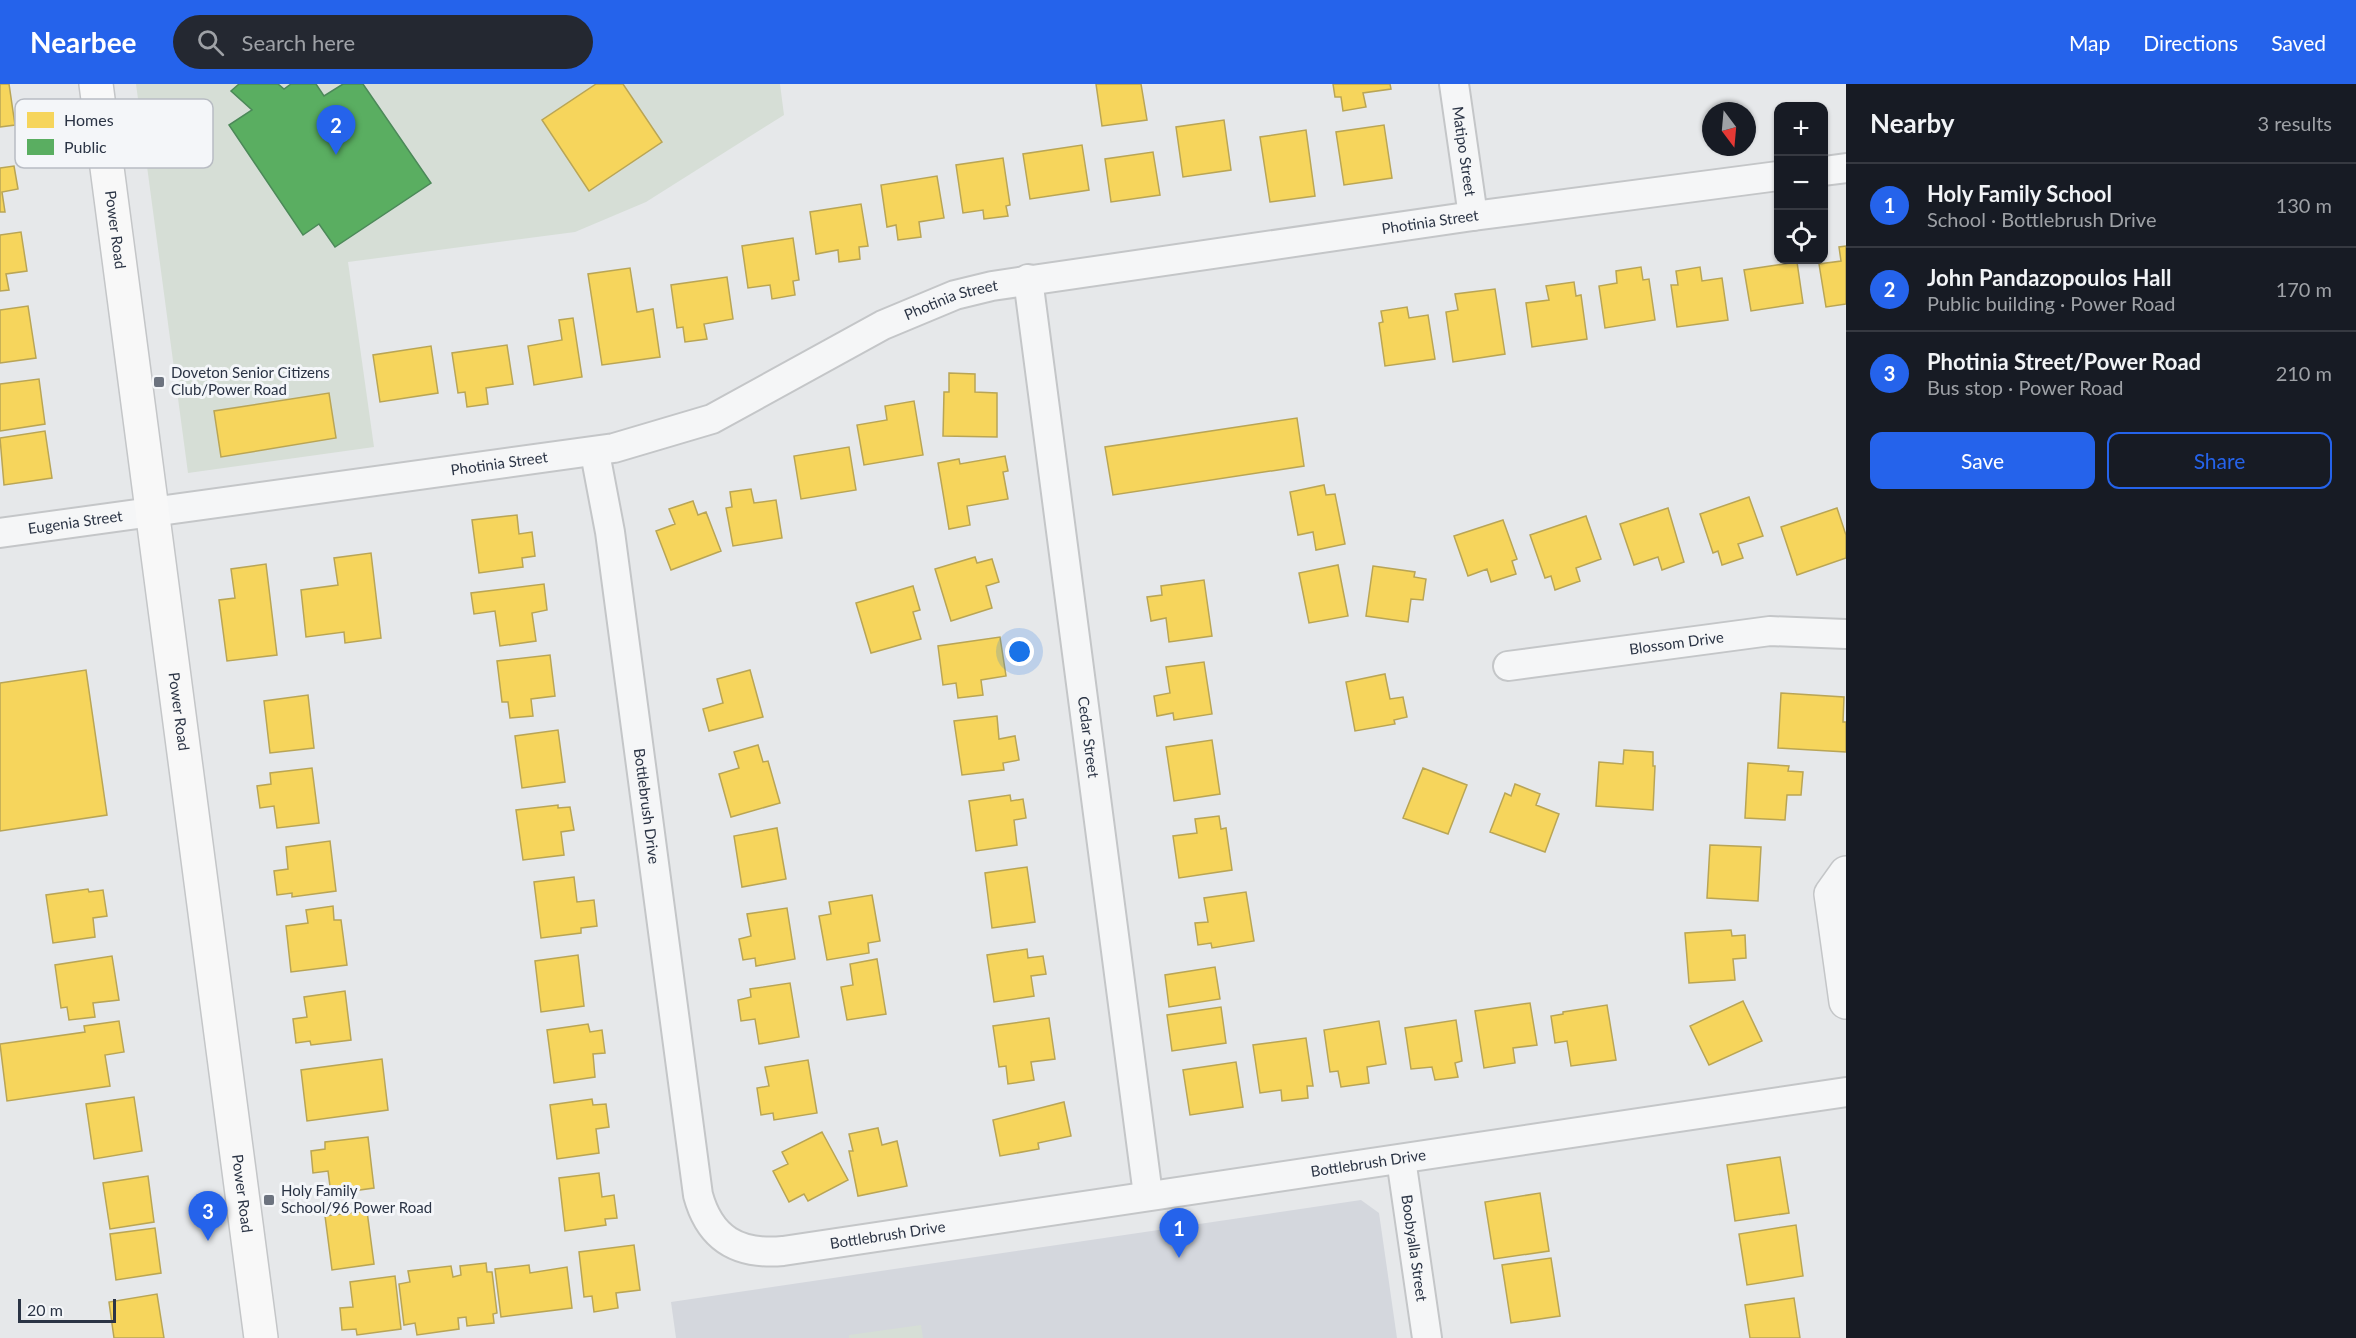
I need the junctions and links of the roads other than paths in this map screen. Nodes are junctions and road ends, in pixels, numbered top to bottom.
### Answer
1 (96, 84) edge
2 (1454, 84) edge
3 (98, 99) edge
4 (107, 168) edge
5 (1846, 168) edge
6 (1828, 170) edge
7 (1774, 177) edge
8 (1473, 216) junction
9 (1028, 279) junction
10 (594, 453) junction
11 (152, 512) junction
12 (0, 533) edge
13 (1846, 634) edge
14 (1508, 666) dead end
15 (1846, 873) edge
16 (1846, 1002) edge
17 (1846, 1092) edge
18 (1401, 1159) junction
19 (1148, 1195) junction
20 (261, 1338) edge
21 (1427, 1338) edge

1 - 3 main road, Power Road
2 - 8 street, Matipo Street
4 - 11 main road, Power Road
5 - 6 street
7 - 8 street, Photinia Street
8 - 9 street, Photinia Street
9 - 10 street, Photinia Street
9 - 19 street, Cedar Street
10 - 11 street, Photinia Street
10 - 19 street, Bottlebrush Drive
11 - 12 street, Eugenia Street
11 - 20 main road, Power Road
13 - 14 street, Blossom Drive
15 - 16 street
17 - 18 street, Bottlebrush Drive
18 - 19 street, Bottlebrush Drive
18 - 21 street, Boobyalla Street

